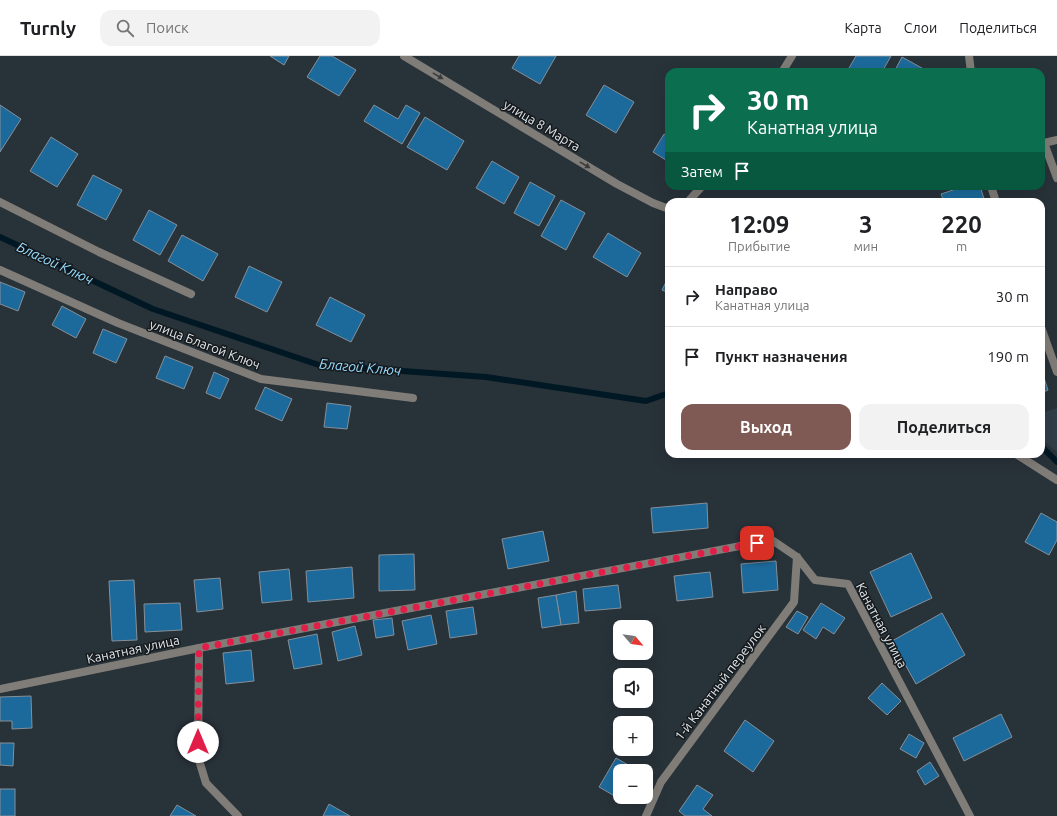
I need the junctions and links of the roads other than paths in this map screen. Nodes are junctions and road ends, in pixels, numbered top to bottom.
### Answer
1 (404, 56) edge
2 (792, 56) edge
3 (969, 56) edge
4 (784, 68) edge
5 (970, 68) edge
6 (1057, 140) edge
7 (1045, 142) edge
8 (1045, 149) edge
9 (1057, 178) edge
10 (698, 190) edge
11 (692, 198) edge
12 (0, 202) edge
13 (665, 208) edge
14 (0, 270) edge
15 (191, 294) dead end
16 (1045, 338) edge
17 (1057, 372) edge
18 (413, 398) dead end
19 (1022, 458) edge
20 (1057, 480) edge
21 (796, 557) junction
22 (199, 648) junction
23 (0, 689) edge
24 (238, 816) edge
25 (646, 816) edge
26 (970, 816) edge

1 -> 13 street, улица 8 Марта
2 - 4 street
3 - 5 street
6 - 7 street
8 - 9 street
10 - 11 street
12 - 15 street
14 - 18 street, улица Благой Ключ
16 - 17 street
19 - 20 street
21 - 22 street, Канатная улица
21 - 25 street, 1-й Канатный переулок
21 - 26 street, Канатная улица
22 - 23 street, Канатная улица
22 - 24 street

